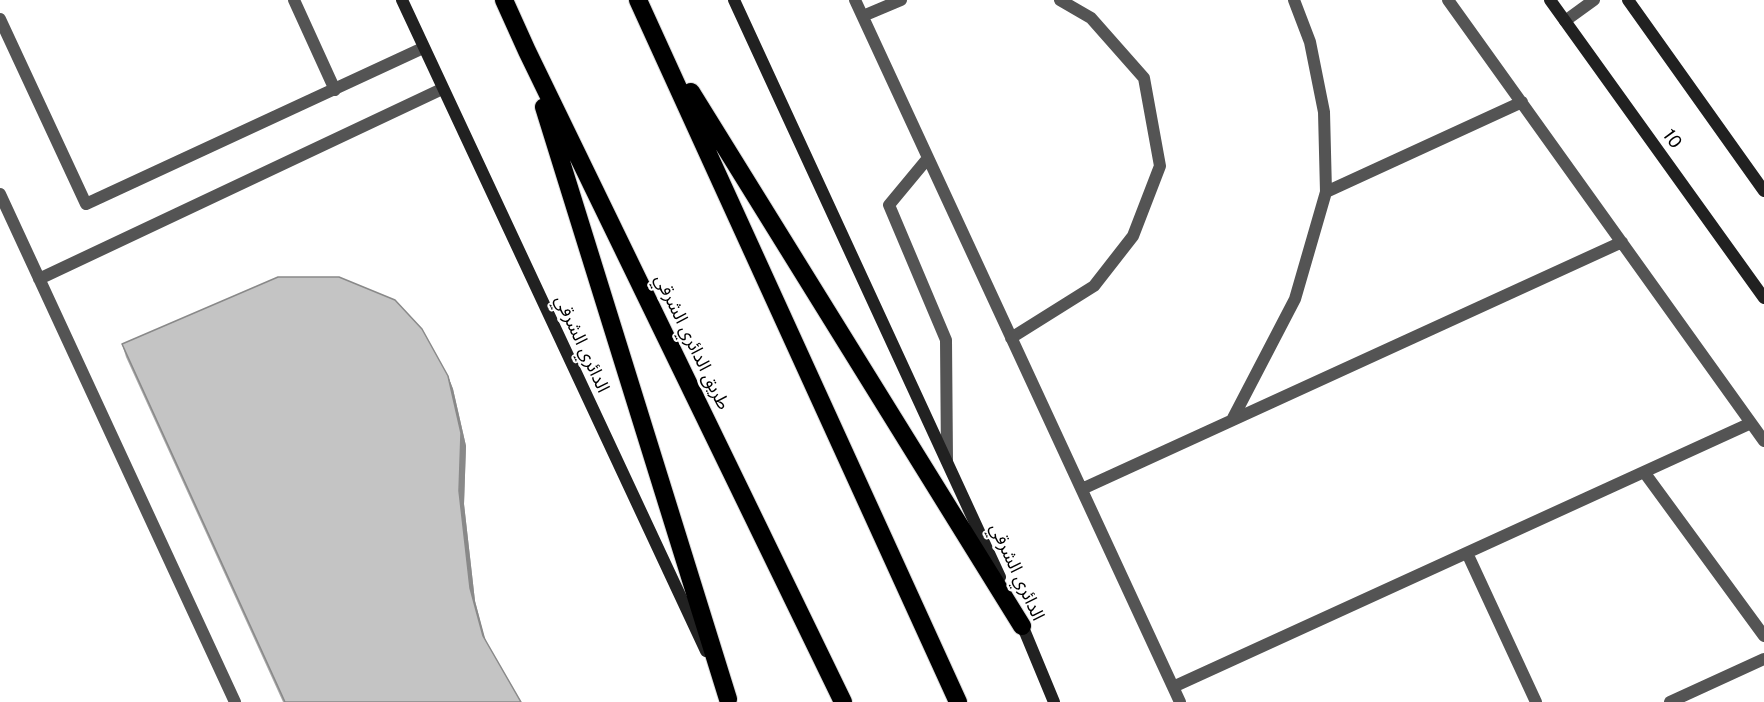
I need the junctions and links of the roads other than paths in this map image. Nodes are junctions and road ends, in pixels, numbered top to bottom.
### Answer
1 (294, 0) edge
2 (402, 0) edge
3 (504, 0) edge
4 (638, 0) edge
5 (734, 0) edge
6 (855, 0) edge
7 (901, 0) edge
8 (1060, 0) edge
9 (1294, 0) edge
10 (1448, 0) edge
11 (1550, 0) edge
12 (1594, 0) edge
13 (1628, 0) edge
14 (863, 16) junction
15 (0, 19) edge
16 (1565, 21) junction
17 (651, 27) junction
18 (423, 48) junction
19 (527, 51) junction
20 (442, 89) junction
21 (335, 90) junction
22 (1522, 102) junction
23 (928, 158) junction
24 (1764, 191) edge
25 (1326, 192) junction
26 (0, 194) edge
27 (1622, 242) junction
28 (39, 279) junction
29 (1764, 298) edge
30 (1011, 338) junction
31 (1232, 420) junction
32 (1751, 423) junction
33 (1764, 441) edge
34 (947, 463) junction
35 (1644, 472) junction
36 (1082, 489) junction
37 (1467, 553) junction
38 (1022, 626) junction
39 (1764, 636) edge
40 (1764, 659) edge
41 (1173, 687) junction
42 (729, 700) edge
43 (236, 702) edge
44 (843, 702) edge
45 (958, 702) edge
46 (1054, 702) edge
47 (1180, 702) edge
48 (1536, 702) edge
49 (1670, 702) edge

1 - 21 street
2 - 18 street, الدائري الشرقي
3 - 19 highway, طريق الدائري الشرقي
4 - 17 highway
5 - 34 street, الدائري الشرقي
6 - 14 street
7 - 14 street
8 - 30 street
9 - 25 street
10 - 22 street
11 - 16 street, 10
12 - 16 street
13 - 24 street
14 - 23 street
15 - 21 street
16 - 29 street, 10
17 - 38 highway
17 - 45 highway
18 - 20 street, الدائري الشرقي
18 - 21 street
19 - 42 highway
19 - 44 highway, طريق الدائري الشرقي
20 - 28 street
20 - 42 street, الدائري الشرقي
22 - 25 street
22 - 27 street
23 - 30 street
23 - 34 street
25 - 31 street
26 - 28 street
27 - 31 street
27 - 32 street
28 - 43 street
30 - 36 street
31 - 36 street
32 - 33 street
32 - 35 street
34 - 38 street, الدائري الشرقي
35 - 37 street
35 - 39 street
36 - 41 street
37 - 41 street
37 - 48 street
38 - 46 street, الدائري الشرقي
40 - 49 street
41 - 47 street

